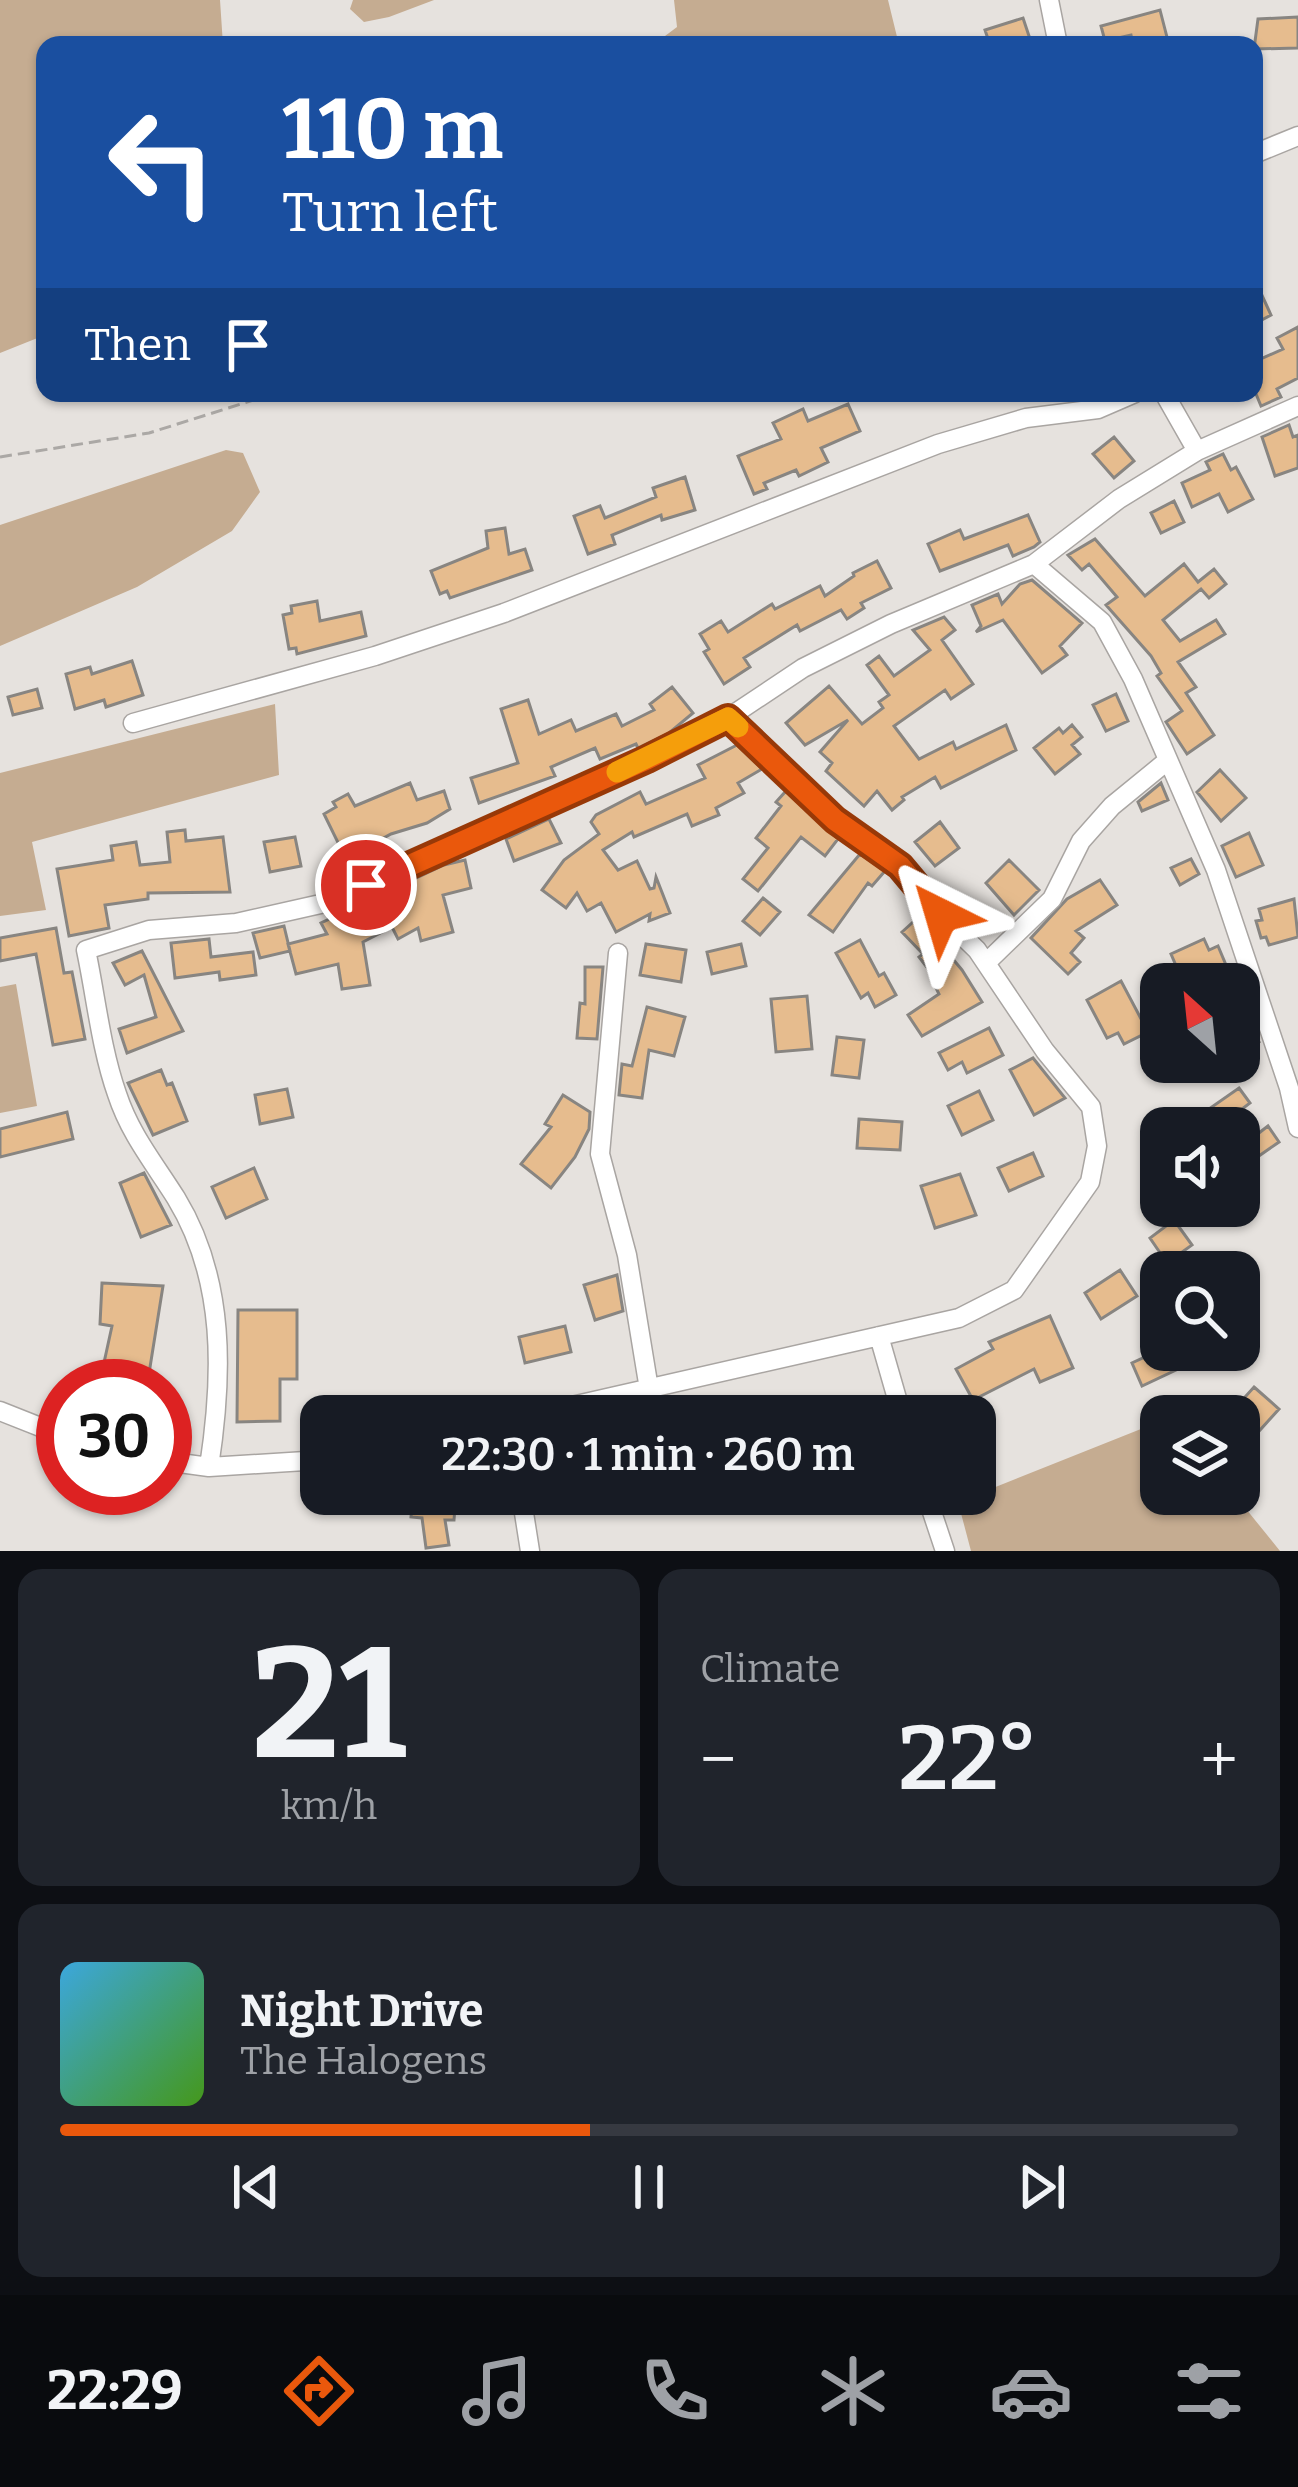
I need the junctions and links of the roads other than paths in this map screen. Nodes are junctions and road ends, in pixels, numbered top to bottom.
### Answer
1 (1048, 0) edge
2 (1056, 36) edge
3 (1298, 136) edge
4 (1263, 150) edge
5 (1116, 402) edge
6 (1169, 402) edge
7 (1298, 406) edge
8 (1197, 451) junction
9 (1034, 564) junction
10 (728, 718) junction
11 (133, 723) dead end
12 (1167, 761) junction
13 (618, 953) dead end
14 (986, 963) junction
15 (1298, 1128) edge
16 (879, 1336) junction
17 (649, 1389) junction
18 (622, 1395) edge
19 (896, 1395) edge
20 (0, 1411) edge
21 (36, 1425) edge
22 (300, 1461) edge
23 (192, 1465) edge
24 (209, 1467) junction
25 (524, 1515) edge
26 (933, 1515) edge
27 (530, 1551) edge
28 (945, 1551) edge

1 - 2 street
3 - 4 street
5 - 11 street
6 - 8 street
7 - 8 street
8 - 9 street
9 - 10 street
9 - 12 street
10 - 14 street
10 - 24 street
12 - 14 street
12 - 15 street
13 - 17 street
14 - 16 street
16 - 17 street
16 - 19 street
17 - 18 street
20 - 21 street
22 - 24 street
23 - 24 street
25 - 27 street
26 - 28 street

